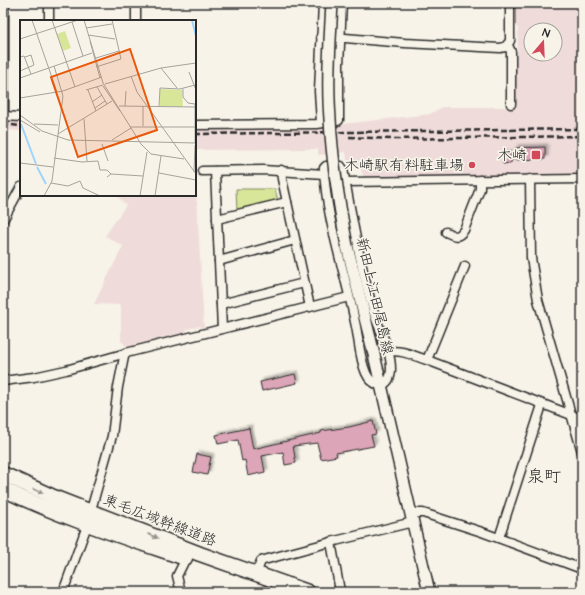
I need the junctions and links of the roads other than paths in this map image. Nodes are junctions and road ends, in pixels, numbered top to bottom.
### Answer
1 (4, 3) edge
2 (49, 3) edge
3 (136, 3) edge
4 (323, 3) edge
5 (332, 3) edge
6 (342, 3) edge
7 (510, 3) edge
8 (48, 20) edge
9 (136, 20) edge
10 (321, 36) junction
11 (340, 38) junction
12 (508, 45) junction
13 (511, 104) dead end
14 (4, 116) edge
15 (20, 117) edge
16 (321, 122) junction
17 (196, 125) edge
18 (281, 170) junction
19 (202, 171) dead end
20 (215, 171) junction
21 (324, 174) junction
22 (530, 179) junction
23 (582, 179) edge
24 (480, 180) junction
25 (346, 182) junction
26 (20, 189) edge
27 (287, 202) junction
28 (3, 220) edge
29 (217, 220) junction
30 (446, 232) dead end
31 (295, 240) junction
32 (219, 260) junction
33 (465, 266) dead end
34 (304, 282) junction
35 (349, 297) junction
36 (220, 304) junction
37 (310, 307) junction
38 (222, 329) junction
39 (388, 352) junction
40 (126, 353) junction
41 (427, 360) junction
42 (3, 381) edge
43 (381, 386) junction
44 (542, 405) junction
45 (571, 415) junction
46 (582, 420) edge
47 (582, 452) edge
48 (3, 474) edge
49 (3, 489) edge
50 (412, 517) junction
51 (89, 518) junction
52 (499, 538) junction
53 (331, 542) junction
54 (186, 558) junction
55 (582, 569) edge
56 (256, 574) junction
57 (340, 591) edge
58 (63, 592) edge
59 (180, 592) edge
60 (278, 592) edge
61 (308, 592) edge
62 (429, 592) edge

1 - 14 street
2 - 8 street
3 - 9 street
4 - 10 street
5 - 43 main road, 新田上江田尾島線, bridge
6 - 11 street
7 - 12 street
10 - 11 street
10 - 16 street
11 - 12 street
11 - 16 street
12 - 13 street
14 - 15 street
16 - 17 street
18 - 20 street
18 - 21 street
18 - 27 street
19 - 20 street
20 - 29 street
21 - 25 street
21 - 35 street
22 - 23 street
22 - 24 street
22 - 45 street
24 - 25 street
24 - 30 street
25 - 39 street
26 - 28 street
27 - 29 street
27 - 31 street
29 - 32 street
31 - 32 street
31 - 34 street
32 - 36 street
33 - 41 street
34 - 36 street
34 - 37 street
35 - 37 street
35 - 43 street
36 - 38 street
37 - 38 street
38 - 40 street
39 - 41 street
39 - 43 street
40 - 42 street
40 - 51 street
41 - 44 street
43 - 50 main road, 新田上江田尾島線
44 - 45 street
44 - 52 street
45 - 46 street
45 - 47 street
48 -> 51 highway, 東毛広域幹線道路
49 - 51 highway, 東毛広域幹線道路
50 - 52 street
50 - 53 street
50 - 62 main road, 新田上江田尾島線
51 - 54 highway, 東毛広域幹線道路
51 -> 56 highway, 東毛広域幹線道路
51 - 58 street
52 - 55 street
53 - 56 street
53 - 57 street
54 - 59 street
54 - 60 highway, 東毛広域幹線道路
56 - 61 highway, 東毛広域幹線道路

